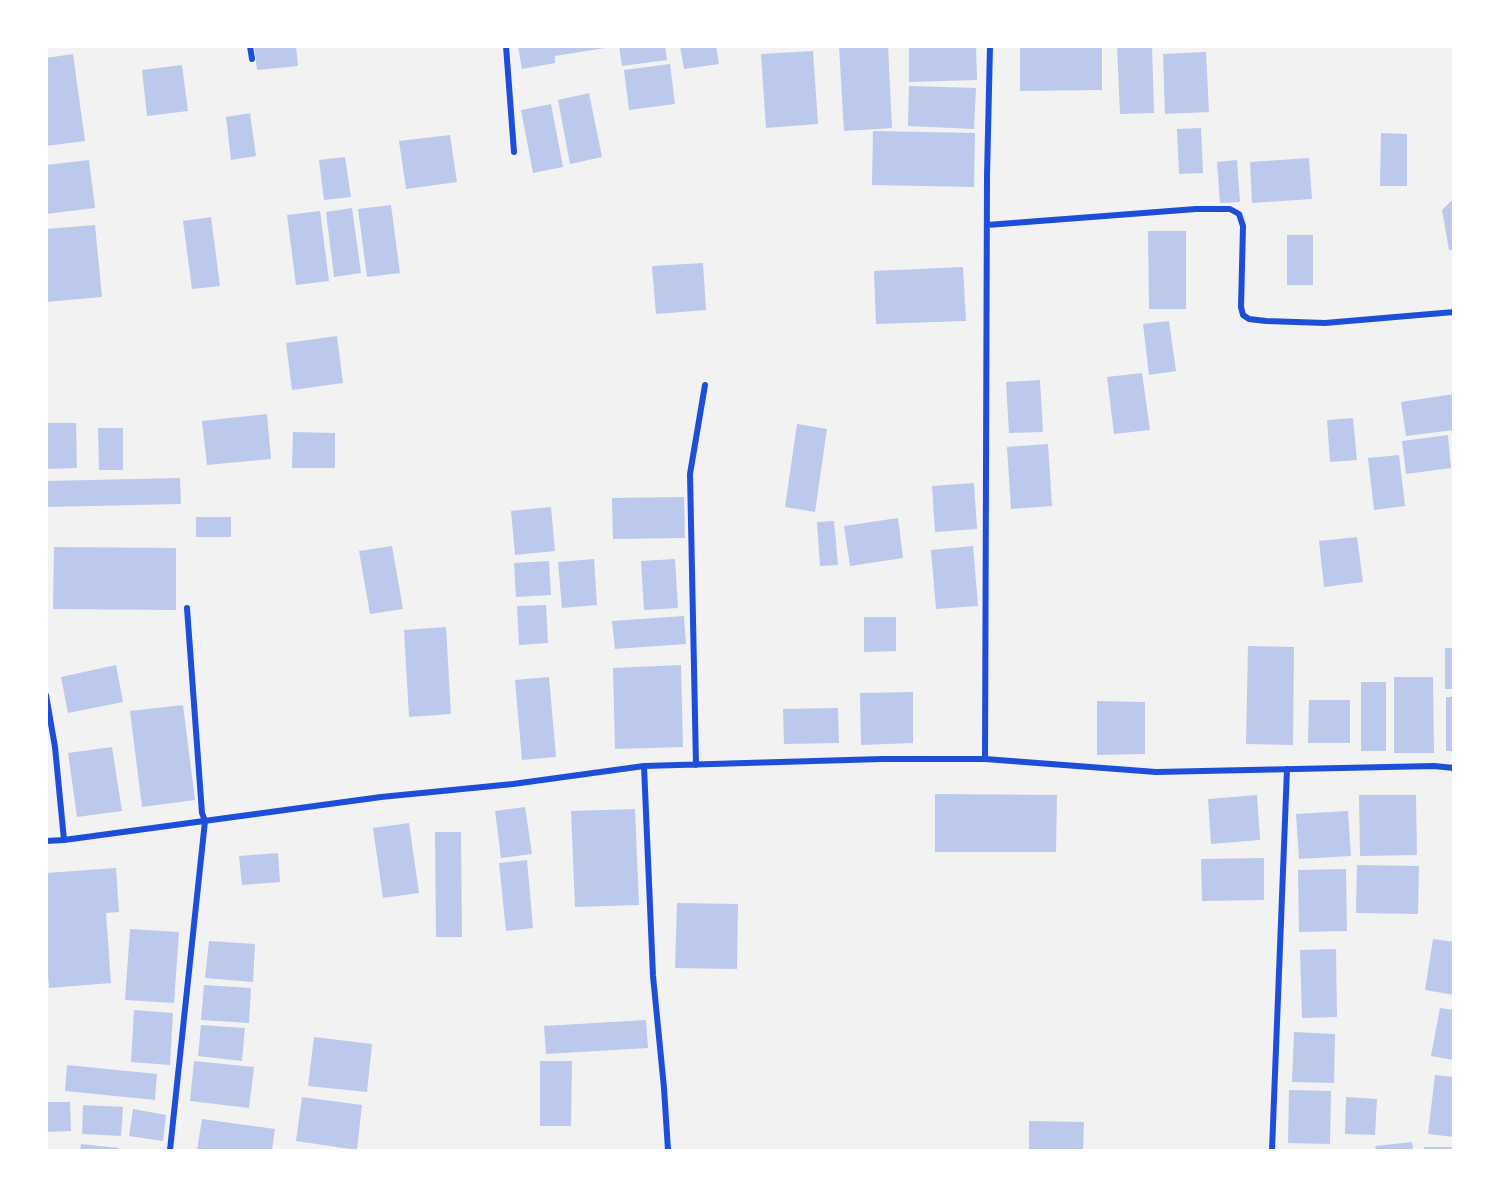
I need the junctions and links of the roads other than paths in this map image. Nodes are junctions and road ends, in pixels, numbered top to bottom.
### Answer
1 (250, 46) edge
2 (506, 46) edge
3 (990, 46) edge
4 (252, 59) dead end
5 (514, 152) dead end
6 (987, 225) junction
7 (1454, 312) edge
8 (705, 385) dead end
9 (187, 608) dead end
10 (46, 695) edge
11 (986, 759) junction
12 (696, 765) junction
13 (644, 766) junction
14 (1454, 768) edge
15 (1287, 769) junction
16 (205, 821) junction
17 (64, 840) junction
18 (46, 841) edge
19 (170, 1150) edge
20 (668, 1150) edge
21 (1272, 1150) edge

1 - 4 street
2 - 5 street
3 - 6 street
6 - 7 street
6 - 11 street
8 - 12 street
9 - 16 street
10 - 17 street
11 - 12 street
11 - 15 street
12 - 13 street
13 - 16 street
13 - 20 street
14 - 15 street
15 - 21 street
16 - 17 street
16 - 19 street
17 - 18 street

